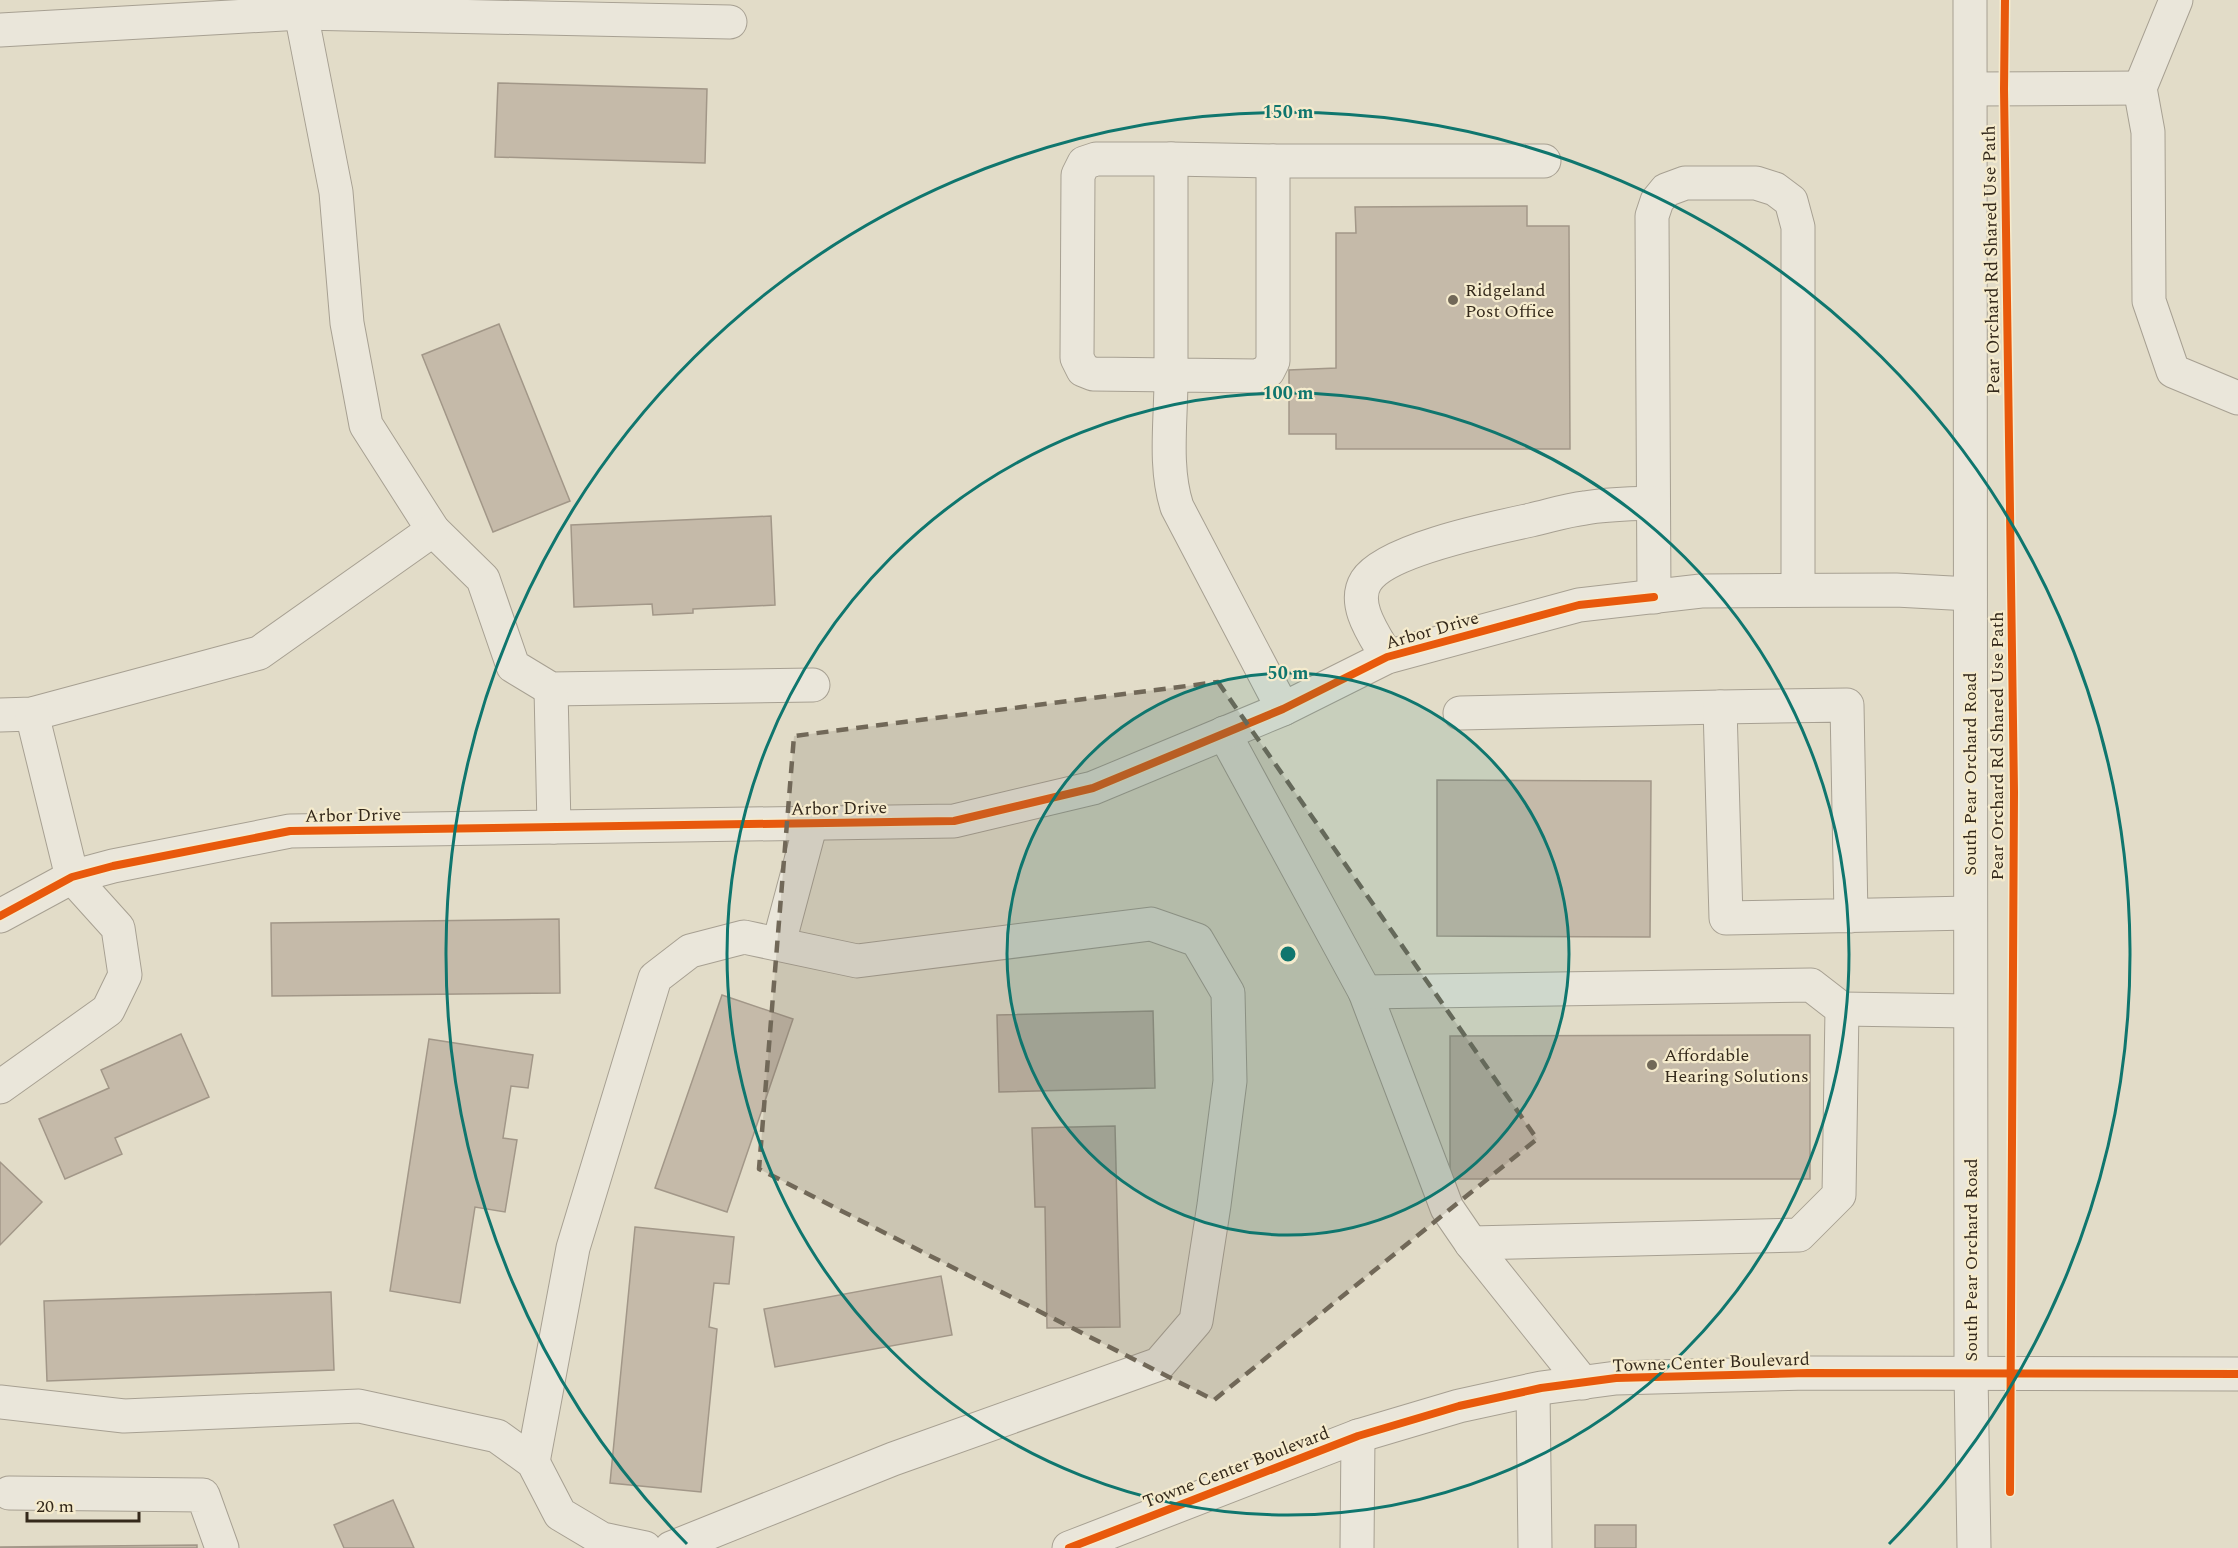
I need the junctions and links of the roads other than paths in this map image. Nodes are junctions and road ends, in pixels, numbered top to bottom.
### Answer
1 (1970, 0) edge
2 (2176, 0) edge
3 (301, 14) junction
4 (730, 22) dead end
5 (0, 30) edge
6 (2140, 88) junction
7 (1971, 89) junction
8 (1171, 159) junction
9 (1273, 161) junction
10 (1544, 161) dead end
11 (1171, 375) junction
12 (2238, 398) edge
13 (1653, 503) junction
14 (433, 530) junction
15 (1798, 590) junction
16 (1970, 594) junction
17 (1654, 597) junction
18 (1387, 657) junction
19 (813, 685) dead end
20 (551, 689) junction
21 (1720, 707) junction
22 (1283, 709) junction
23 (1460, 713) dead end
24 (32, 714) junction
25 (0, 715) edge
26 (1224, 733) junction
27 (811, 823) junction
28 (554, 827) junction
29 (72, 877) junction
30 (1970, 913) junction
31 (0, 916) edge
32 (1851, 916) junction
33 (779, 943) junction
34 (1365, 992) junction
35 (1842, 1009) junction
36 (1970, 1011) junction
37 (0, 1087) edge
38 (1471, 1243) junction
39 (1971, 1374) junction
40 (2238, 1374) edge
41 (1583, 1383) junction
42 (1533, 1391) junction
43 (0, 1402) edge
44 (1358, 1436) junction
45 (533, 1462) junction
46 (9, 1493) dead end
47 (222, 1548) edge
48 (645, 1548) edge
49 (671, 1548) edge
50 (1069, 1548) edge
51 (1357, 1548) edge
52 (1535, 1548) edge
53 (1974, 1548) edge

1 - 7 street, South Pear Orchard Road
2 - 6 street
3 - 4 street
3 - 5 street
3 - 14 street
6 - 7 street
6 - 12 street
7 - 16 street, South Pear Orchard Road
8 - 9 street
8 - 11 street
8 - 11 street
9 - 10 street
9 - 11 street
11 - 22 street
13 - 15 street
13 - 17 street
13 - 18 street
14 - 20 street
14 - 24 street
15 - 16 street, Arbor Drive
15 - 17 street, Arbor Drive
16 - 30 street, South Pear Orchard Road
17 - 18 street, Arbor Drive
18 - 22 street, Arbor Drive
19 - 20 street
20 - 28 street
21 - 23 street
21 - 32 street
21 - 32 street
22 - 26 street, Arbor Drive
24 - 25 street
24 - 29 street
26 - 27 street, Arbor Drive
26 - 34 street
27 - 28 street, Arbor Drive
27 - 33 street
28 - 29 street, Arbor Drive
29 - 31 street, Arbor Drive
29 - 37 street
30 - 32 street
30 - 36 street, South Pear Orchard Road
33 - 45 street
33 - 49 street
34 - 35 street
34 - 38 street
35 - 36 street
35 - 38 street
36 - 39 street, South Pear Orchard Road
38 - 41 street
39 - 40 street, Towne Center Boulevard
39 - 41 street, Towne Center Boulevard
39 - 53 street, South Pear Orchard Road
41 - 42 street, Towne Center Boulevard
42 - 44 street, Towne Center Boulevard
42 - 52 street
43 - 45 street
44 - 50 street, Towne Center Boulevard
44 - 51 street
45 - 48 street
46 - 47 street

